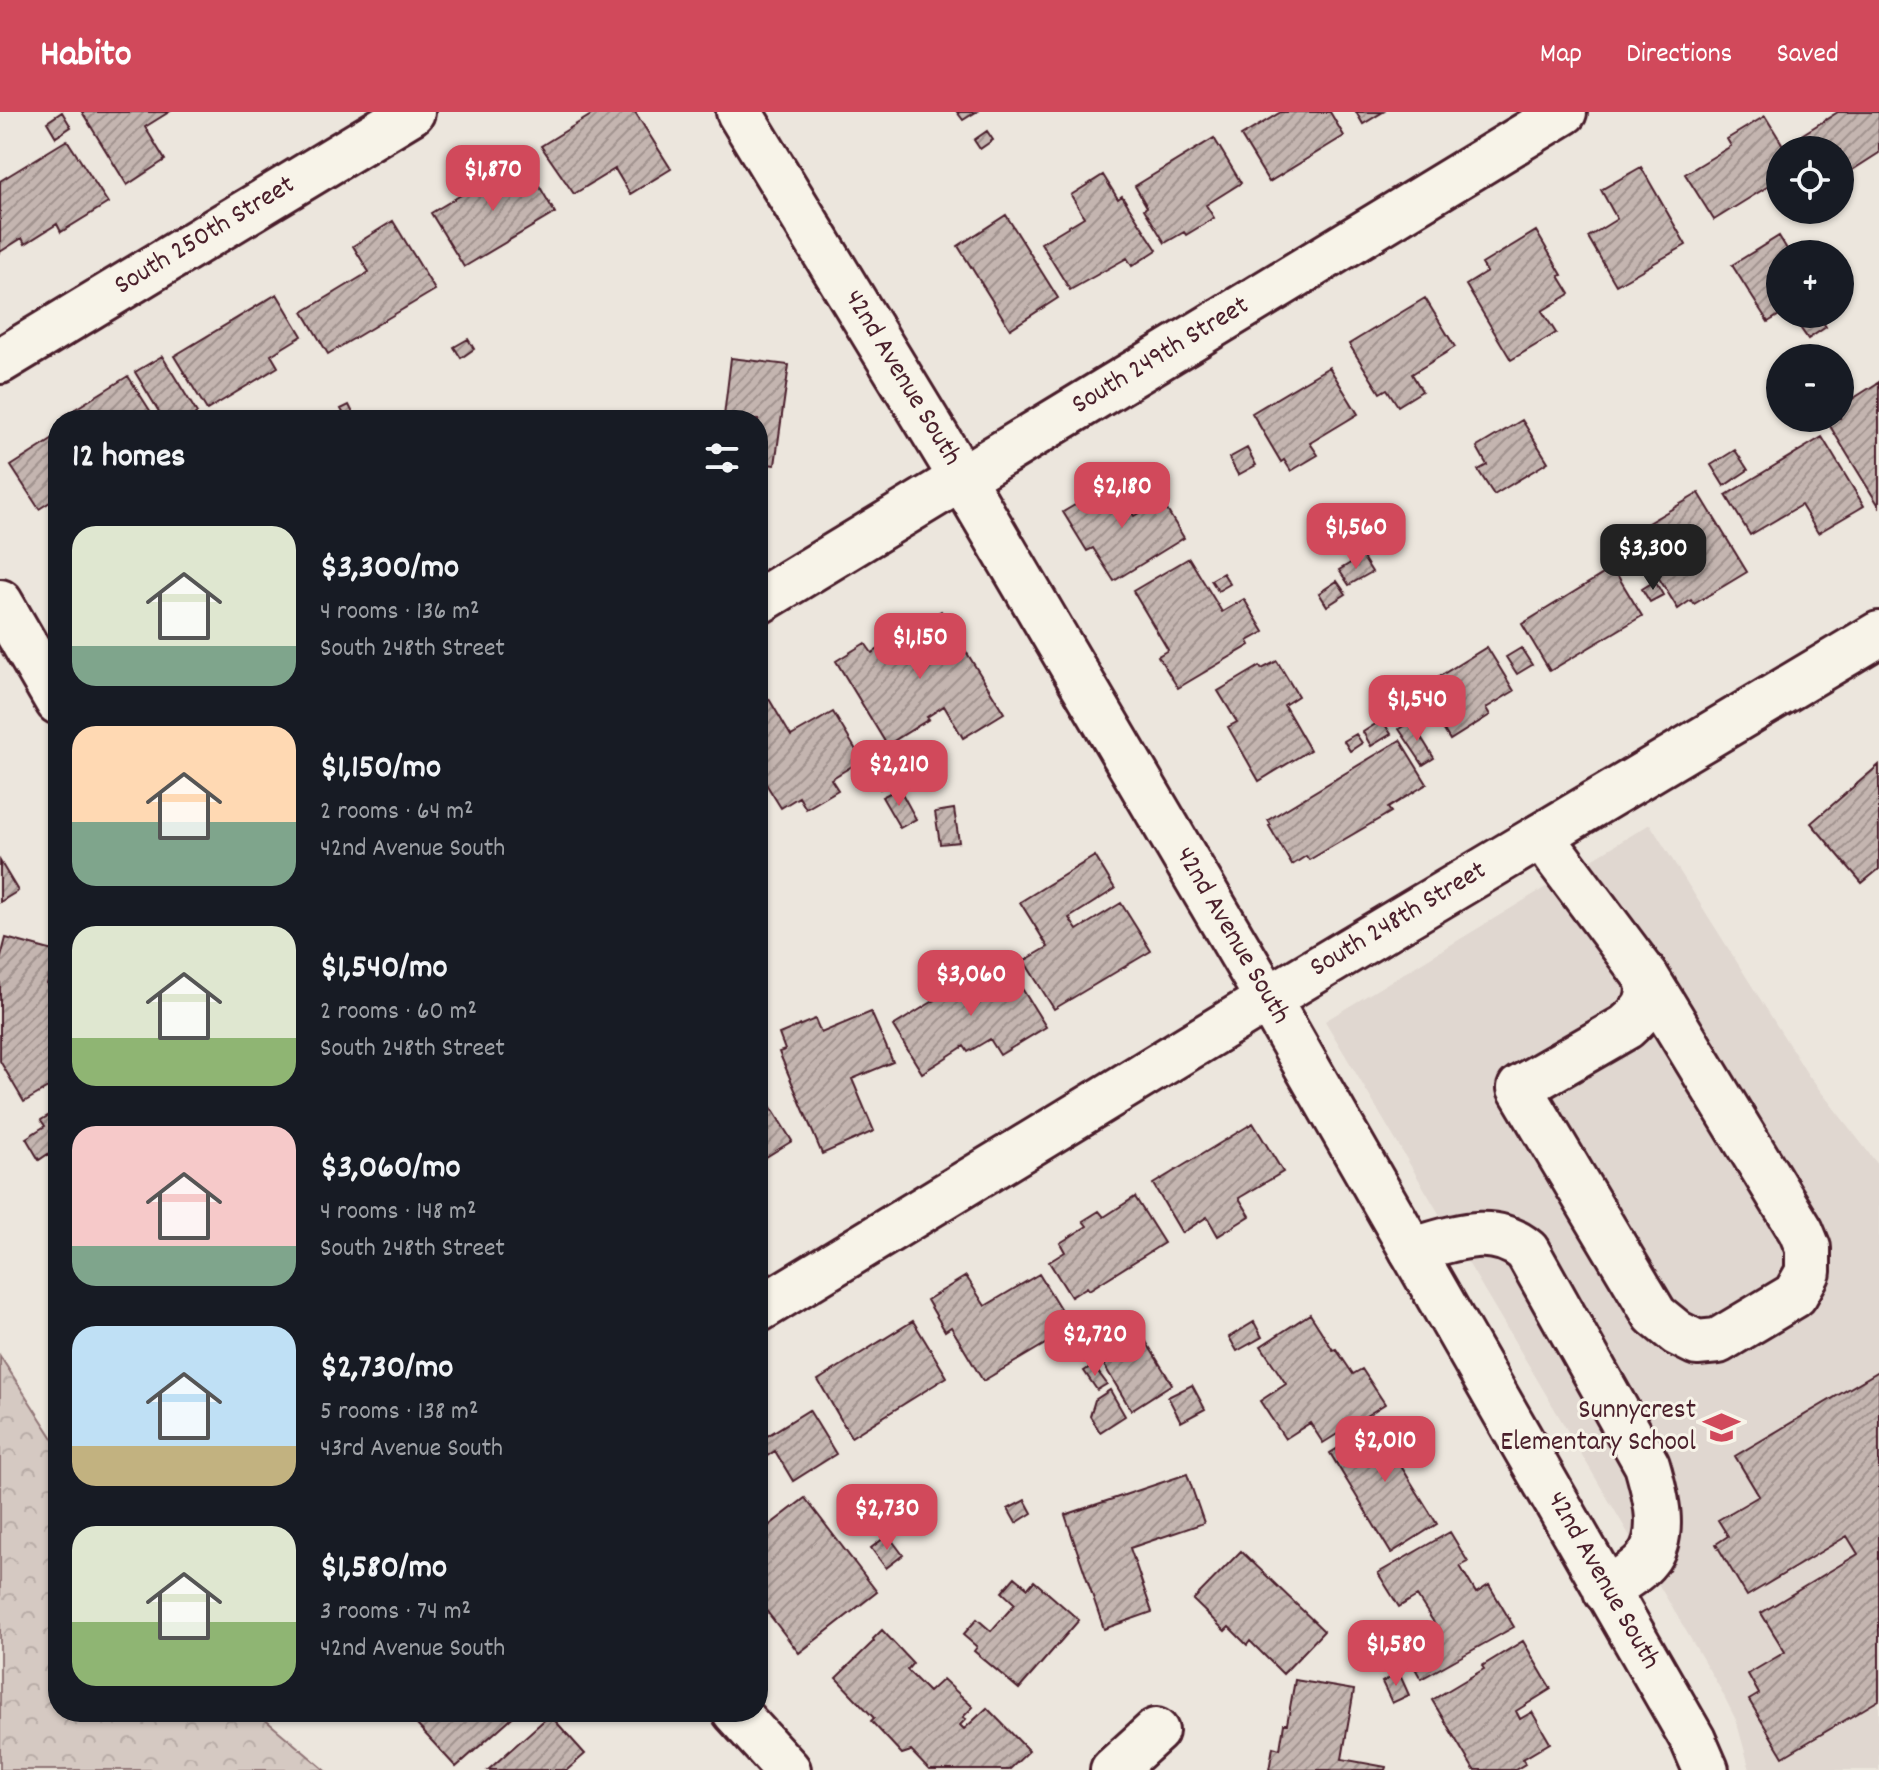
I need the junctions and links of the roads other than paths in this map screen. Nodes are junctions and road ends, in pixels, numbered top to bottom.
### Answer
1 (412, 112) edge
2 (739, 112) edge
3 (1564, 112) edge
4 (0, 361) edge
5 (961, 477) junction
6 (768, 596) edge
7 (0, 602) edge
8 (1879, 634) edge
9 (48, 685) edge
10 (1541, 836) junction
11 (1647, 978) junction
12 (1268, 999) junction
13 (1412, 1250) junction
14 (768, 1304) edge
15 (1606, 1591) junction
16 (744, 1722) edge
17 (1156, 1731) dead end
18 (788, 1770) edge
19 (1113, 1770) edge
20 (1706, 1770) edge

1 - 4 street, South 250th Street
2 - 5 street, 42nd Avenue South
3 - 5 street, South 249th Street
5 - 6 street, South 249th Street
5 - 12 street, 42nd Avenue South
7 - 9 street
8 - 10 street, South 248th Street
10 - 11 street
10 - 12 street, South 248th Street
11 - 11 street
12 - 13 street, 42nd Avenue South
12 - 14 street, South 248th Street
13 - 15 street, 42nd Avenue South
13 - 15 street
15 - 20 street, 42nd Avenue South
16 - 18 street
17 - 19 street

